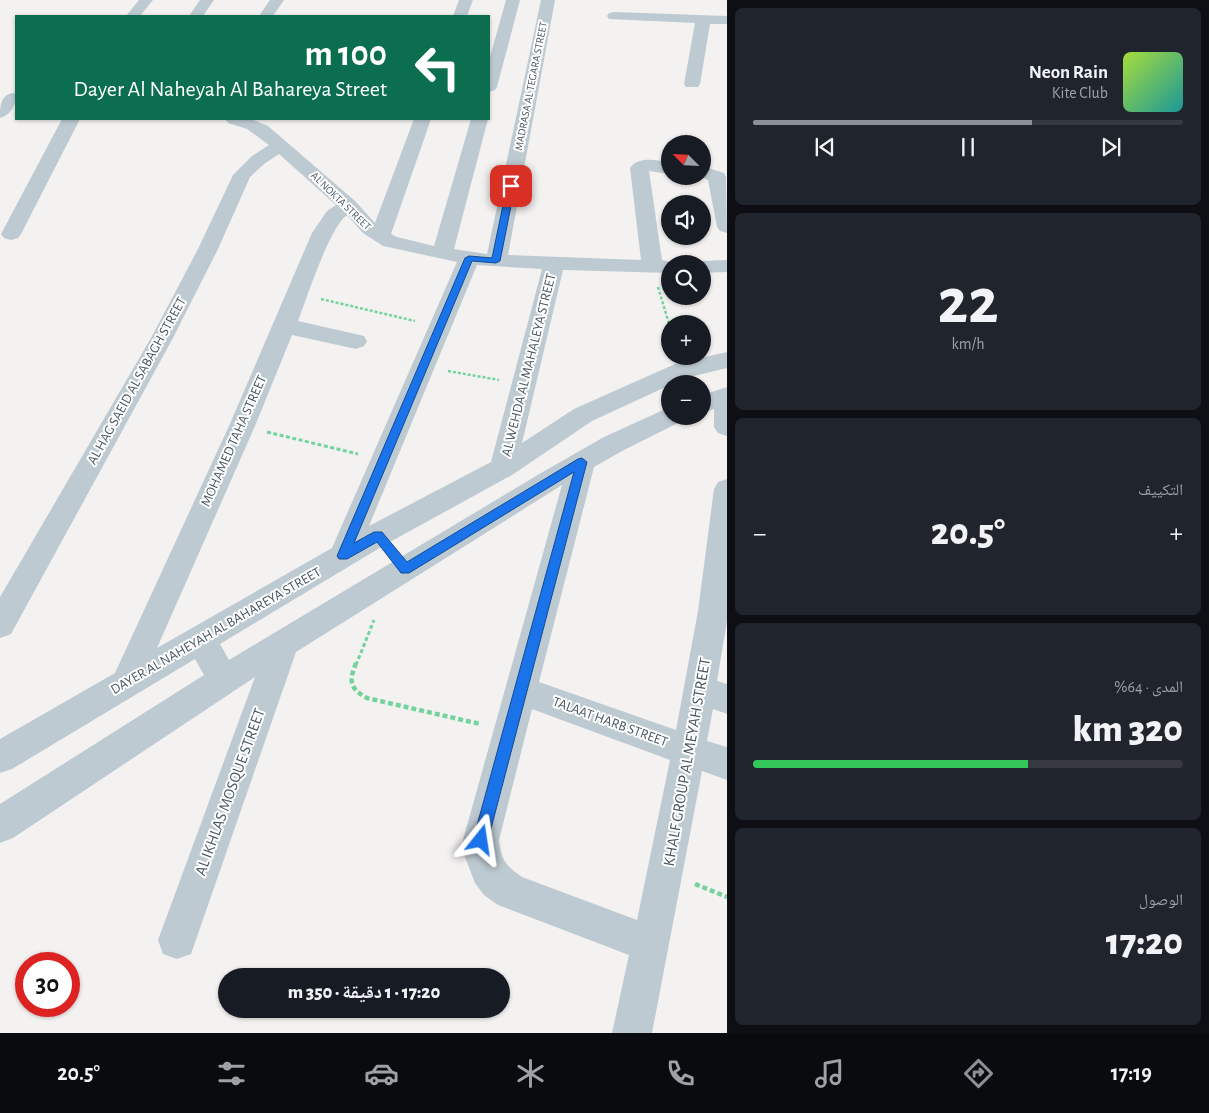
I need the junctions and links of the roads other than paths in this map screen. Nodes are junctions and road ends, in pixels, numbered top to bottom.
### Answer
1 (146, 0) edge
2 (207, 0) edge
3 (276, 0) edge
4 (466, 0) edge
5 (513, 0) edge
6 (548, 0) edge
7 (134, 15) edge
8 (197, 15) edge
9 (267, 15) edge
10 (460, 15) edge
11 (614, 16) dead end
12 (703, 20) junction
13 (726, 20) edge
14 (490, 83) edge
15 (692, 84) dead end
16 (9, 98) edge
17 (0, 113) edge
18 (70, 120) edge
19 (238, 120) edge
20 (423, 120) edge
21 (480, 120) edge
22 (281, 145) junction
23 (661, 167) edge
24 (711, 175) edge
25 (348, 205) junction
26 (726, 226) edge
27 (11, 234) dead end
28 (380, 237) junction
29 (442, 254) junction
30 (469, 258) junction
31 (496, 261) junction
32 (554, 262) junction
33 (726, 266) edge
34 (661, 267) edge
35 (711, 267) edge
36 (284, 326) junction
37 (356, 341) dead end
38 (726, 360) edge
39 (629, 394) junction
40 (726, 395) edge
41 (711, 401) edge
42 (661, 417) edge
43 (661, 421) edge
44 (726, 427) edge
45 (582, 462) junction
46 (503, 468) junction
47 (726, 489) edge
48 (378, 535) junction
49 (343, 556) junction
50 (405, 569) junction
51 (720, 611) edge
52 (0, 625) edge
53 (201, 639) junction
54 (283, 644) junction
55 (223, 680) junction
56 (126, 683) junction
57 (521, 690) junction
58 (713, 695) edge
59 (689, 750) junction
60 (0, 757) edge
61 (726, 764) edge
62 (0, 825) edge
63 (177, 940) dead end
64 (651, 944) junction
65 (632, 1033) edge

1 - 7 street
2 - 8 street
3 - 9 street
4 - 10 street
5 - 14 street
6 - 31 street, MADRASA AL TEGARA STREET
11 - 12 street
12 - 13 street
12 - 15 street
16 - 17 street
18 - 27 street
19 - 22 street, AL NOKTA STREET
20 - 28 street
21 - 29 street
22 - 25 street, AL NOKTA STREET
22 - 52 street, AL HAG SAEID AL SABAGH STREET
23 - 34 street
24 - 26 street
25 - 28 street, AL NOKTA STREET
25 - 36 street, MOHAMED TAHA STREET
28 - 29 street, AL NOKTA STREET
29 - 30 street, AL NOKTA STREET
30 - 31 street, AL NOKTA STREET
30 - 49 street
31 - 32 street, AL NOKTA STREET
32 - 34 street, AL NOKTA STREET
32 - 46 street, AL WEHDA AL MAHALEYA STREET
33 - 35 street
36 - 37 street
36 - 56 street, MOHAMED TAHA STREET
38 - 39 street, DAYER AL NAHEYAH AL BAHAREYA STREET
39 - 42 street
39 - 46 street, DAYER AL NAHEYAH AL BAHAREYA STREET
40 - 41 street
40 - 44 street
43 - 45 street
45 - 50 street
45 - 57 street
46 - 48 street, DAYER AL NAHEYAH AL BAHAREYA STREET
47 - 51 street, KHALF GROUP AL MEYAH STREET
48 - 49 street, DAYER AL NAHEYAH AL BAHAREYA STREET
48 - 50 street
49 - 53 street, DAYER AL NAHEYAH AL BAHAREYA STREET
50 - 54 street
51 - 58 street, KHALF GROUP AL MEYAH STREET
53 - 55 street
53 - 56 street, DAYER AL NAHEYAH AL BAHAREYA STREET
54 - 55 street
54 - 63 street, AL IKHLAS MOSQUE STREET
55 - 62 street
56 - 60 street, DAYER AL NAHEYAH AL BAHAREYA STREET
57 - 59 street, TALAAT HARB STREET
57 - 64 street
58 - 59 street, KHALF GROUP AL MEYAH STREET
59 - 61 street, TALAAT HARB STREET
59 - 64 street, KHALF GROUP AL MEYAH STREET
64 - 65 street, KHALF GROUP AL MEYAH STREET

